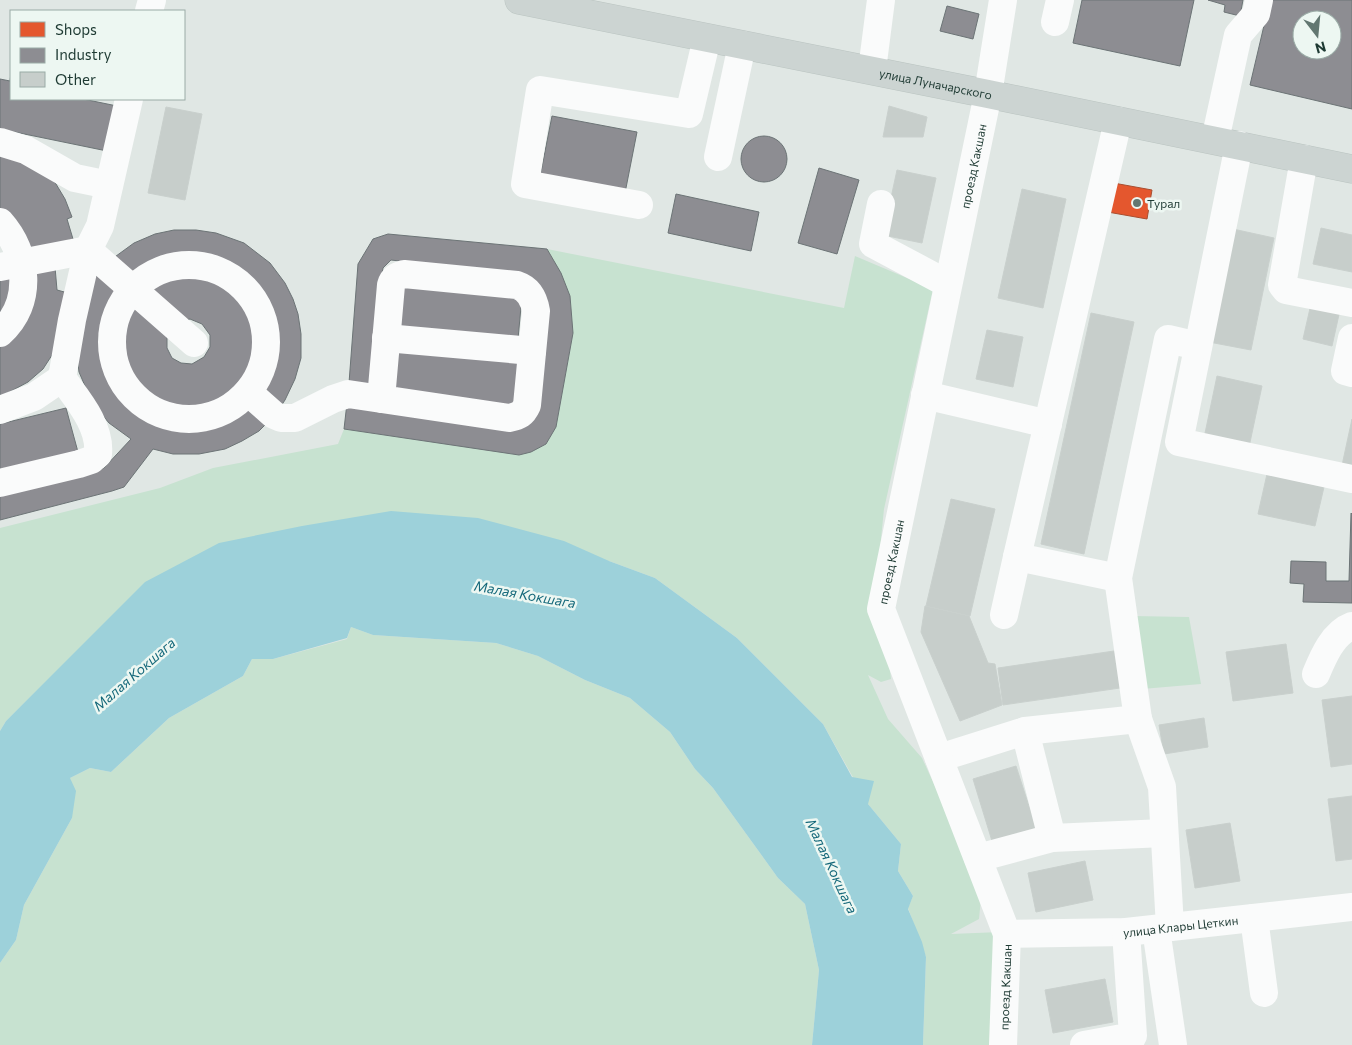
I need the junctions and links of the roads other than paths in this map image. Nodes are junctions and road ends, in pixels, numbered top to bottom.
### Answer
1 (519, 0) edge
2 (881, 0) edge
3 (1003, 0) edge
4 (1259, 0) edge
5 (546, 3) edge
6 (707, 38) junction
7 (742, 44) junction
8 (872, 70) junction
9 (988, 94) junction
10 (129, 100) edge
11 (1118, 121) junction
12 (0, 142) edge
13 (1227, 143) junction
14 (718, 158) dead end
15 (1304, 159) junction
16 (1352, 169) edge
17 (109, 185) junction
18 (881, 204) dead end
19 (639, 205) dead end
20 (0, 222) edge
21 (88, 250) junction
22 (11, 265) edge
23 (948, 284) junction
24 (133, 289) junction
25 (1352, 304) edge
26 (0, 333) edge
27 (386, 338) junction
28 (1352, 338) edge
29 (194, 343) dead end
30 (1198, 346) junction
31 (532, 351) junction
32 (1352, 373) edge
33 (62, 378) junction
34 (248, 392) junction
35 (925, 395) junction
36 (381, 399) junction
37 (0, 410) edge
38 (1048, 424) junction
39 (1352, 479) edge
40 (0, 483) edge
41 (1017, 557) junction
42 (1118, 578) junction
43 (1004, 615) dead end
44 (1352, 626) edge
45 (1316, 674) dead end
46 (1138, 719) junction
47 (1025, 731) junction
48 (939, 758) junction
49 (1164, 834) junction
50 (1052, 838) junction
51 (978, 858) junction
52 (1352, 907) edge
53 (1254, 918) junction
54 (1163, 928) junction
55 (1126, 932) junction
56 (1007, 934) junction
57 (1264, 993) dead end
58 (1003, 1045) edge
59 (1084, 1045) edge
60 (1173, 1045) edge

1 - 5 main road, улица Луначарского
2 - 8 street
3 - 9 street, проезд Какшан
4 - 13 street
5 - 6 main road, улица Луначарского
6 - 7 main road, улица Луначарского
6 - 19 street
7 - 8 main road, улица Луначарского
7 - 14 street
8 - 9 main road, улица Луначарского
9 - 11 main road, улица Луначарского
9 - 23 street, проезд Какшан
10 - 17 street
11 - 13 main road, улица Луначарского
11 - 38 street
12 - 17 street
13 - 15 main road, улица Луначарского
13 - 30 street
15 - 16 main road, улица Луначарского
15 - 25 street
17 - 21 street
18 - 23 street
20 - 22 street
21 - 22 street
21 - 24 street
21 - 33 street
22 - 26 street
23 - 35 street, проезд Какшан
24 - 29 street
24 - 34 street
24 - 34 street
27 - 31 street
27 - 31 street
27 - 36 street
28 - 32 street
30 - 39 street
30 - 42 street
31 - 36 street
33 - 37 street
33 - 40 street
34 - 36 street
35 - 38 street
35 - 48 street, проезд Какшан
38 - 41 street
41 - 42 street
41 - 43 street
42 - 46 street
44 - 45 street
46 - 47 street
46 - 49 street
47 - 48 street
47 - 50 street
48 - 51 street, проезд Какшан
49 - 50 street
49 - 54 street
50 - 51 street
51 - 56 street, проезд Какшан
52 - 53 street, улица Клары Цеткин
53 - 54 street, улица Клары Цеткин
53 - 57 street
54 - 55 street, улица Клары Цеткин
54 - 60 street
55 - 56 street, улица Клары Цеткин
55 - 59 street
56 - 58 street, проезд Какшан

